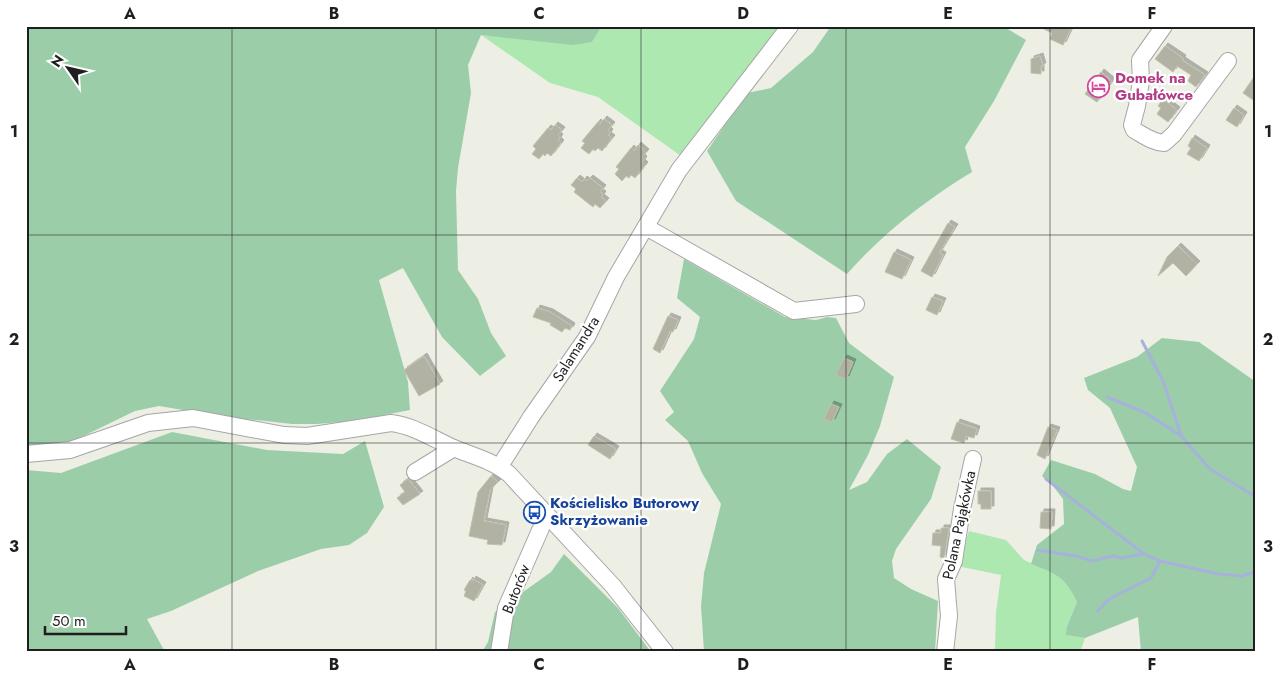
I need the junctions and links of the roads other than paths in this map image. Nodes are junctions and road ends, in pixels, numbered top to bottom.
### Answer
1 (790, 26) edge
2 (1164, 26) edge
3 (1228, 61) dead end
4 (646, 227) junction
5 (856, 304) dead end
6 (454, 448) junction
7 (26, 454) edge
8 (973, 459) dead end
9 (500, 466) junction
10 (415, 472) dead end
11 (545, 524) junction
12 (499, 652) edge
13 (665, 652) edge
14 (945, 652) edge

1 - 4 street, Salamandra
2 - 3 street
4 - 5 street
4 - 9 street, Salamandra
6 - 7 street
6 - 9 street
6 - 10 street
8 - 14 street, Polana Pająkówka
9 - 11 street
11 - 12 street, Butorów
11 - 13 street

